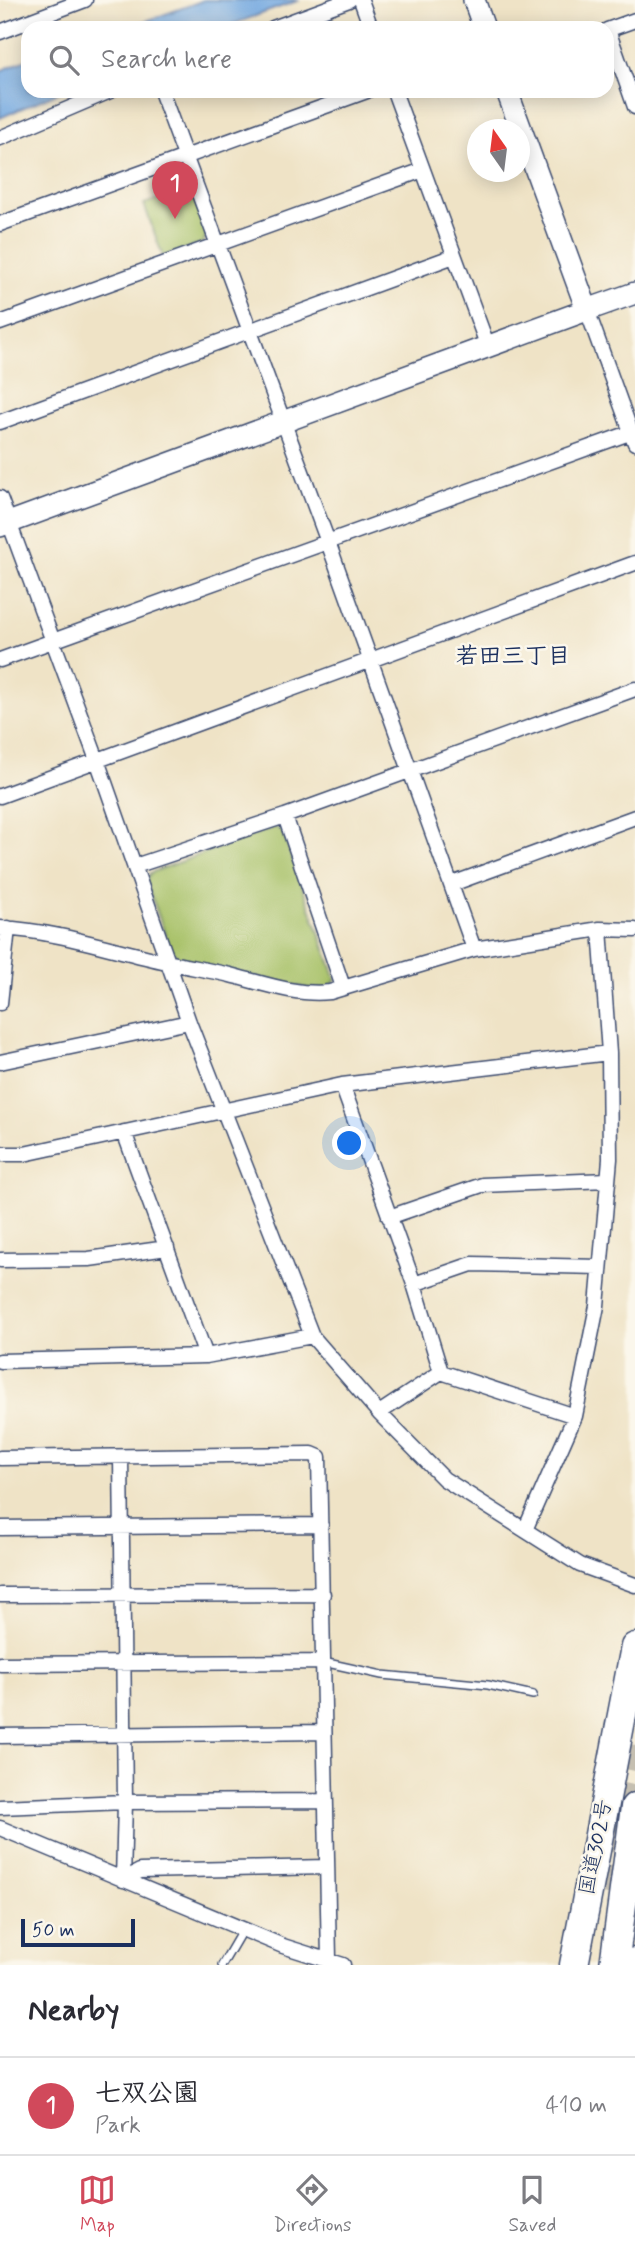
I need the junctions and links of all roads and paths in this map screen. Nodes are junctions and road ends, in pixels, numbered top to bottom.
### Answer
1 (85, 0) edge
2 (349, 0) edge
3 (361, 0) edge
4 (474, 0) edge
5 (635, 20) edge
6 (29, 21) edge
7 (292, 21) edge
8 (368, 21) edge
9 (482, 21) edge
10 (21, 24) edge
11 (614, 28) edge
12 (0, 32) edge
13 (614, 49) edge
14 (94, 98) edge
15 (164, 98) edge
16 (347, 98) edge
17 (397, 98) edge
18 (510, 98) edge
19 (635, 107) edge
20 (0, 138) edge
21 (186, 155) junction
22 (423, 170) junction
23 (0, 224) edge
24 (218, 243) junction
25 (454, 256) junction
26 (635, 293) edge
27 (587, 310) junction
28 (0, 323) edge
29 (250, 332) junction
30 (488, 347) junction
31 (283, 421) junction
32 (0, 422) edge
33 (634, 435) edge
34 (0, 498) edge
35 (5, 524) edge
36 (328, 542) junction
37 (635, 563) edge
38 (54, 640) junction
39 (0, 660) edge
40 (369, 661) junction
41 (635, 689) edge
42 (97, 760) junction
43 (410, 770) junction
44 (0, 796) edge
45 (285, 816) junction
46 (635, 817) edge
47 (135, 866) junction
48 (452, 884) junction
49 (4, 928) edge
50 (600, 929) junction
51 (635, 930) edge
52 (474, 949) junction
53 (169, 963) junction
54 (343, 987) junction
55 (0, 1003) edge
56 (189, 1022) junction
57 (609, 1053) junction
58 (0, 1062) edge
59 (342, 1085) junction
60 (225, 1111) junction
61 (124, 1132) junction
62 (0, 1154) edge
63 (608, 1180) junction
64 (389, 1217) junction
65 (167, 1248) junction
66 (0, 1260) edge
67 (600, 1267) junction
68 (414, 1284) junction
69 (312, 1336) junction
70 (205, 1356) junction
71 (0, 1361) edge
72 (441, 1372) junction
73 (379, 1413) junction
74 (575, 1416) junction
75 (121, 1457) junction
76 (0, 1458) edge
77 (321, 1525) junction
78 (122, 1527) junction
79 (0, 1528) edge
80 (525, 1530) junction
81 (635, 1585) edge
82 (123, 1594) junction
83 (323, 1594) junction
84 (0, 1595) edge
85 (635, 1647) edge
86 (322, 1662) junction
87 (124, 1663) junction
88 (0, 1664) edge
89 (533, 1695) dead end
90 (324, 1732) junction
91 (124, 1735) junction
92 (0, 1737) edge
93 (325, 1801) junction
94 (125, 1802) junction
95 (0, 1807) edge
96 (635, 1807) edge
97 (0, 1828) edge
98 (327, 1867) junction
99 (123, 1880) junction
100 (603, 1896) junction
101 (244, 1928) junction
102 (329, 1959) junction
103 (222, 1965) edge
104 (343, 1965) edge
105 (574, 1965) edge
106 (590, 1965) edge
107 (614, 1965) edge

1 - 6 street
2 - 7 street
3 - 8 street
4 - 9 street
5 - 11 street
10 - 12 street
13 - 19 street
14 - 20 street
15 - 21 street
16 - 21 street
17 - 22 street
18 - 27 street
21 - 23 street
21 - 24 street
22 - 24 street
22 - 25 street
24 - 28 street
24 - 29 street
25 - 29 street
25 - 30 street
26 - 27 street
27 - 30 street
27 - 33 street
29 - 31 street
29 - 32 street
30 - 31 street
31 - 35 street
31 - 36 street
33 - 36 street
34 - 35 street
35 - 38 street
36 - 38 street
36 - 40 street
37 - 40 street
38 - 39 street
38 - 42 street
40 - 42 street
40 - 43 street
41 - 43 street
42 - 44 street
42 - 47 street
43 - 45 street
43 - 48 street
45 - 47 street
45 - 54 street
46 - 48 street
47 - 53 street
48 - 52 street
49 - 53 street
49 - 55 street
50 - 51 street
50 - 52 street
50 - 57 street
52 - 54 street
53 - 54 street
53 - 56 street
56 - 58 street
56 - 60 street
57 - 59 street
57 - 63 street
59 - 60 street
59 - 64 street
60 - 61 street
60 - 69 street
61 - 62 street
61 - 65 street
63 - 64 street
63 - 67 street
64 - 68 street
65 - 66 street
65 - 70 street
67 - 68 street
67 - 74 street
68 - 72 street
69 - 70 street
69 - 73 street
70 - 71 street
72 - 73 street
72 - 74 street
73 - 80 street
74 - 80 street
75 - 76 street
75 - 77 street
75 - 78 street
77 - 78 street
77 - 83 street
78 - 79 street
78 - 82 street
80 - 81 street
82 - 83 street
82 - 84 street
82 - 87 street
83 - 86 street
85 - 100 highway, 国道302号
86 - 87 street
86 - 89 lane
86 - 90 street
87 - 88 street
87 - 91 street
90 - 91 street
90 - 93 street
91 - 92 street
91 - 94 street
93 - 94 street
93 - 98 street
94 - 95 street
94 - 99 street
96 - 100 highway
97 - 99 street
98 - 99 street
98 - 102 street
99 - 101 street
100 - 105 highway, 国道302号
100 - 106 highway
100 - 107 highway
101 - 102 street
101 - 103 lane
102 - 104 street

